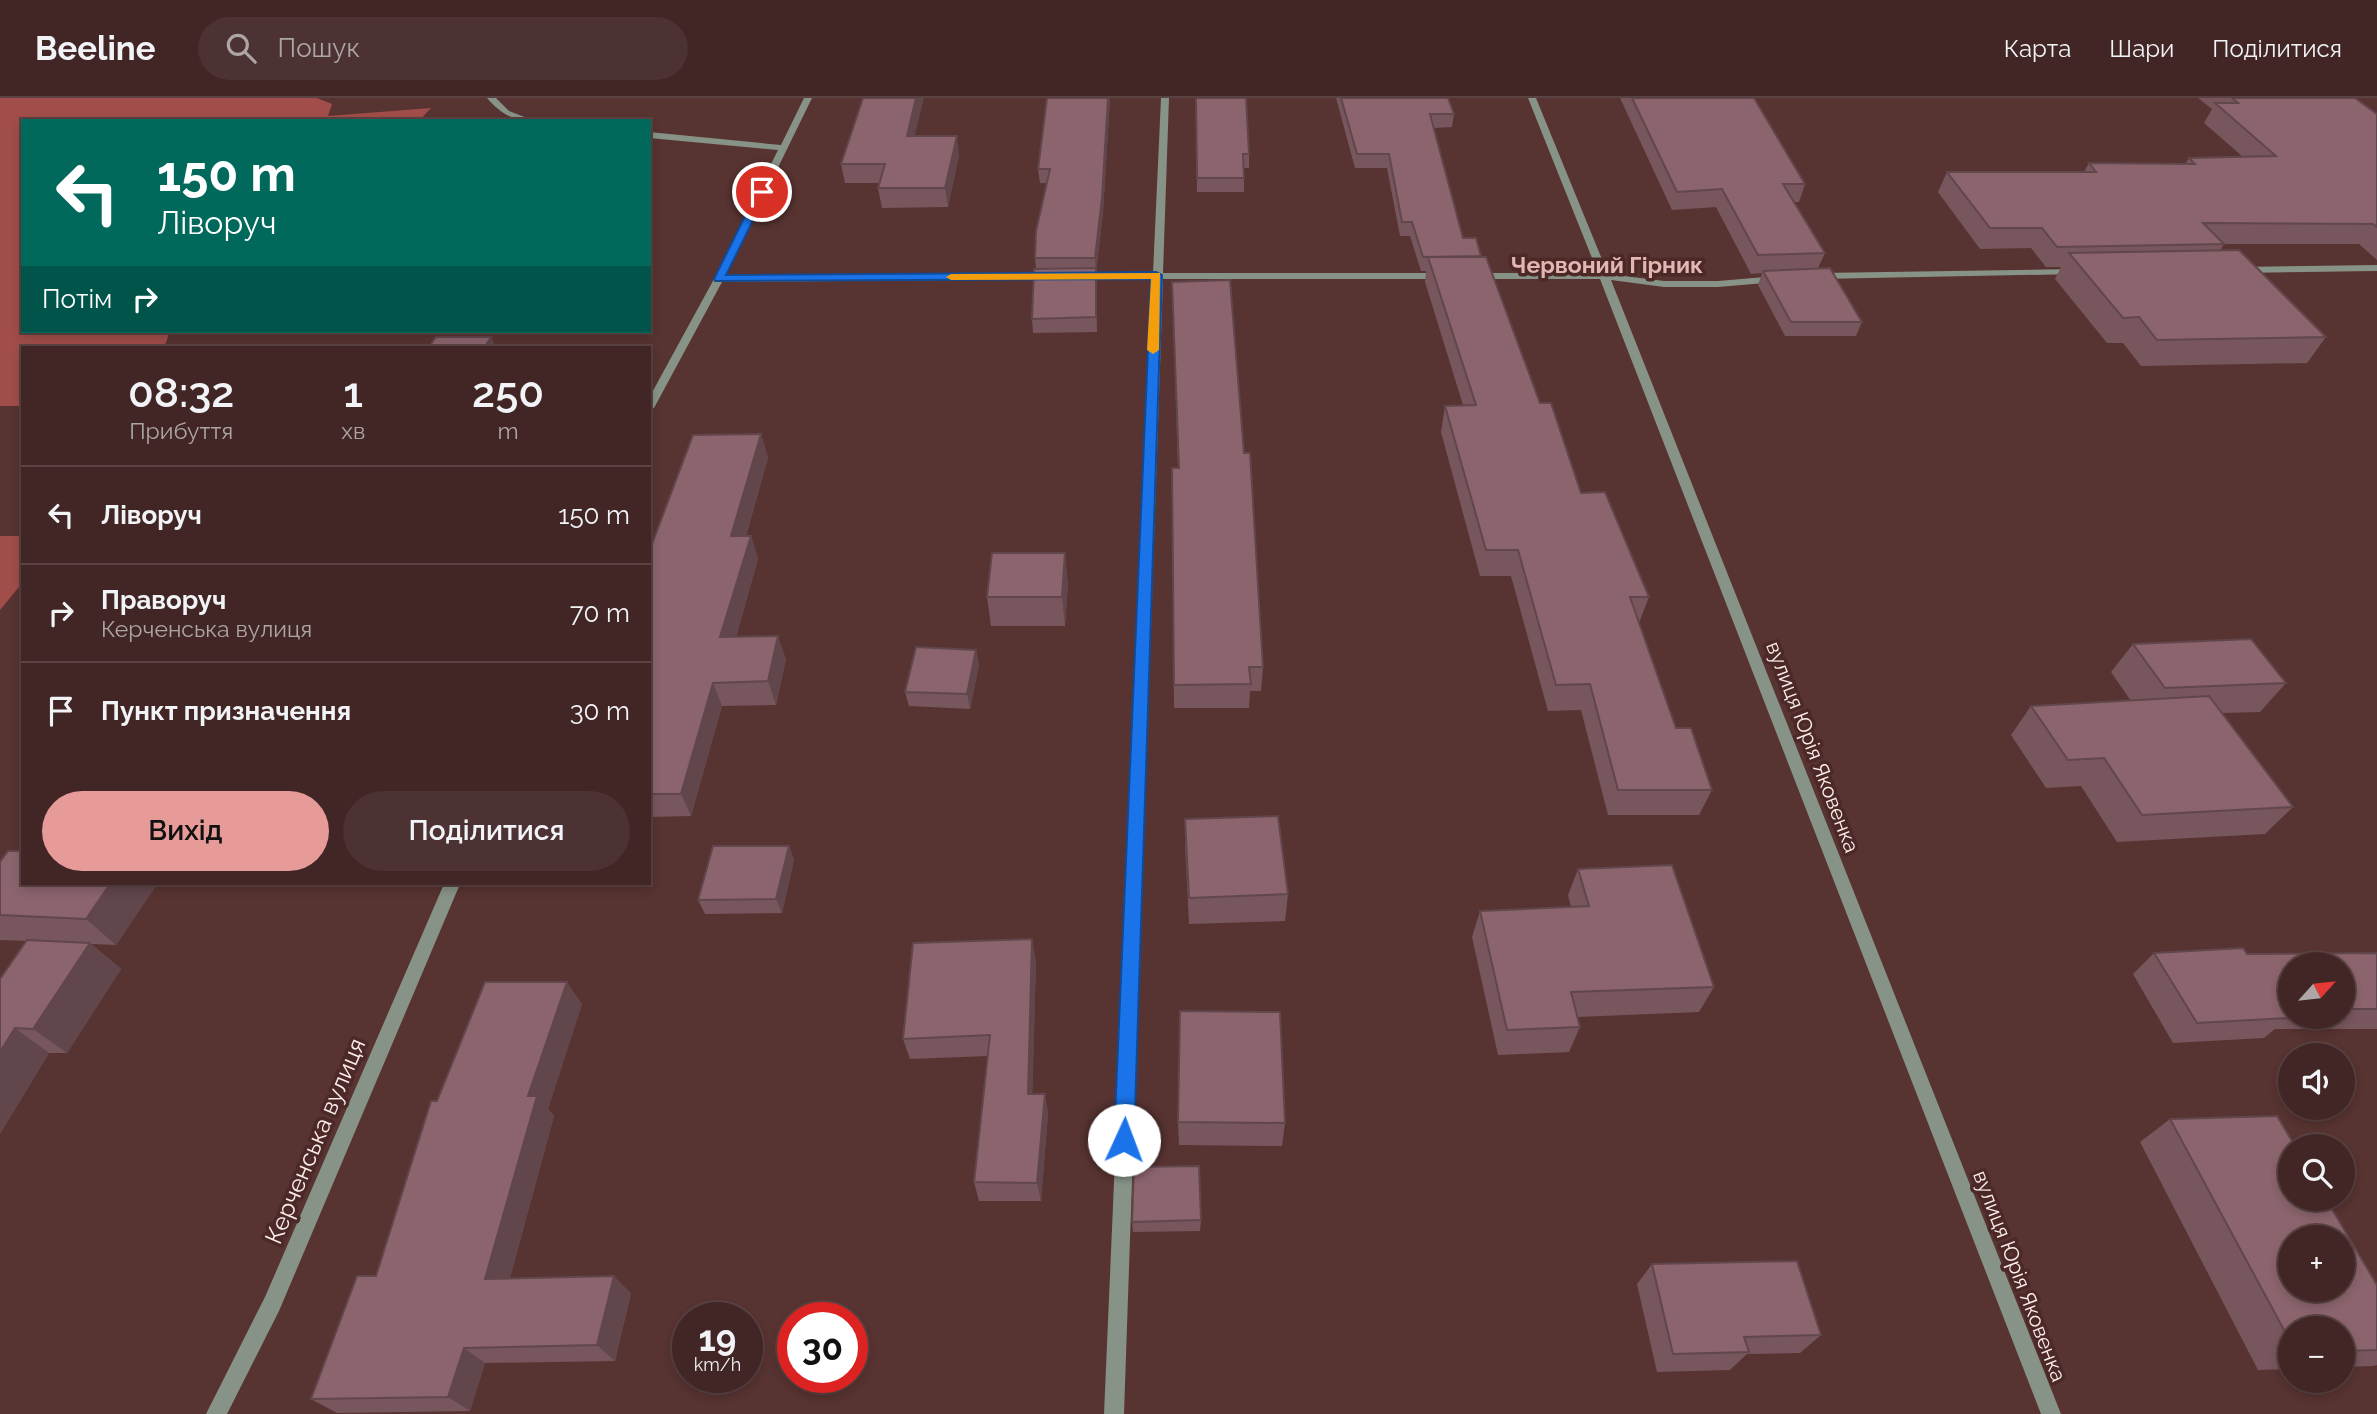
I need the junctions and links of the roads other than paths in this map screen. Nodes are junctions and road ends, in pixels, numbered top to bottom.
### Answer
1 (491, 98) edge
2 (808, 98) edge
3 (1165, 98) edge
4 (1532, 98) edge
5 (525, 119) edge
6 (651, 135) edge
7 (784, 148) junction
8 (2377, 268) edge
9 (2227, 270) edge
10 (2090, 272) edge
11 (1156, 275) junction
12 (1450, 276) edge
13 (1464, 276) edge
14 (1604, 276) junction
15 (1809, 276) edge
16 (1783, 278) edge
17 (719, 279) junction
18 (651, 404) edge
19 (452, 885) edge
20 (216, 1414) edge
21 (1114, 1414) edge
22 (2051, 1414) edge

1 - 5 street
2 - 7 street
3 - 11 street
4 - 14 street, вулиця Юрія Яковенка
6 - 7 street
7 - 17 street
8 - 9 street
10 - 15 street
11 - 12 street
11 - 17 street
11 - 21 street
13 - 14 street
14 - 16 street
14 - 22 street, вулиця Юрія Яковенка
17 - 18 street
19 - 20 street, Керченська вулиця

